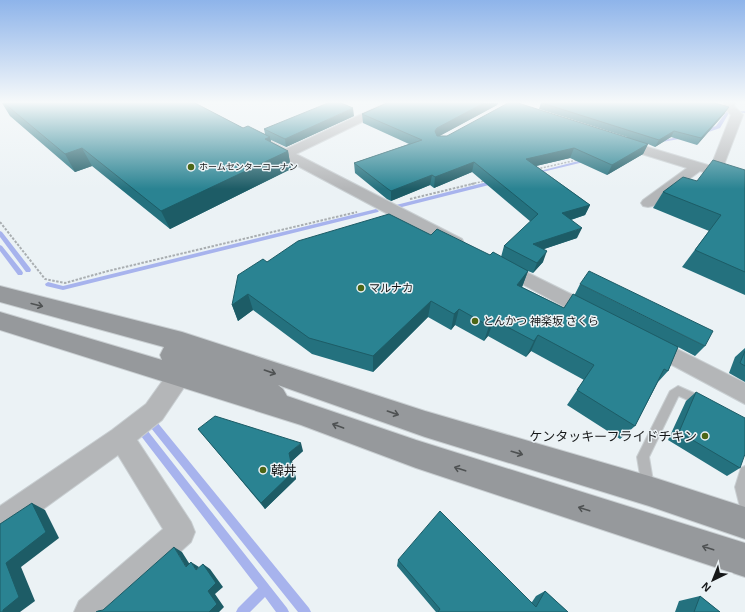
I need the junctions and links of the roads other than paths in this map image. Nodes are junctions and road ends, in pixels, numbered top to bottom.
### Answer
1 (334, 132) edge
2 (731, 132) edge
3 (255, 138) edge
4 (608, 138) edge
5 (286, 154) junction
6 (697, 166) junction
7 (715, 172) junction
8 (745, 181) edge
9 (648, 203) dead end
10 (2, 304) edge
11 (606, 320) edge
12 (633, 335) edge
13 (182, 342) junction
14 (179, 376) junction
15 (745, 394) edge
16 (712, 408) edge
17 (301, 413) junction
18 (425, 424) junction
19 (121, 438) junction
20 (416, 454) junction
21 (745, 472) edge
22 (649, 491) junction
23 (745, 502) edge
24 (0, 523) edge
25 (745, 523) edge
26 (745, 560) edge
27 (90, 612) edge

1 - 5 street
2 - 7 street
3 - 5 street
4 - 6 street
5 - 11 street
6 - 7 street
6 - 9 street
7 - 8 street
10 -> 13 street
10 - 14 street
12 - 15 street
13 - 17 street
13 -> 18 street
14 - 17 street
14 - 19 street
16 - 22 lane
20 -> 17 street
18 - 20 street
18 -> 22 street
19 - 24 street
19 - 27 street
26 -> 20 street
21 - 23 lane
22 - 25 street

